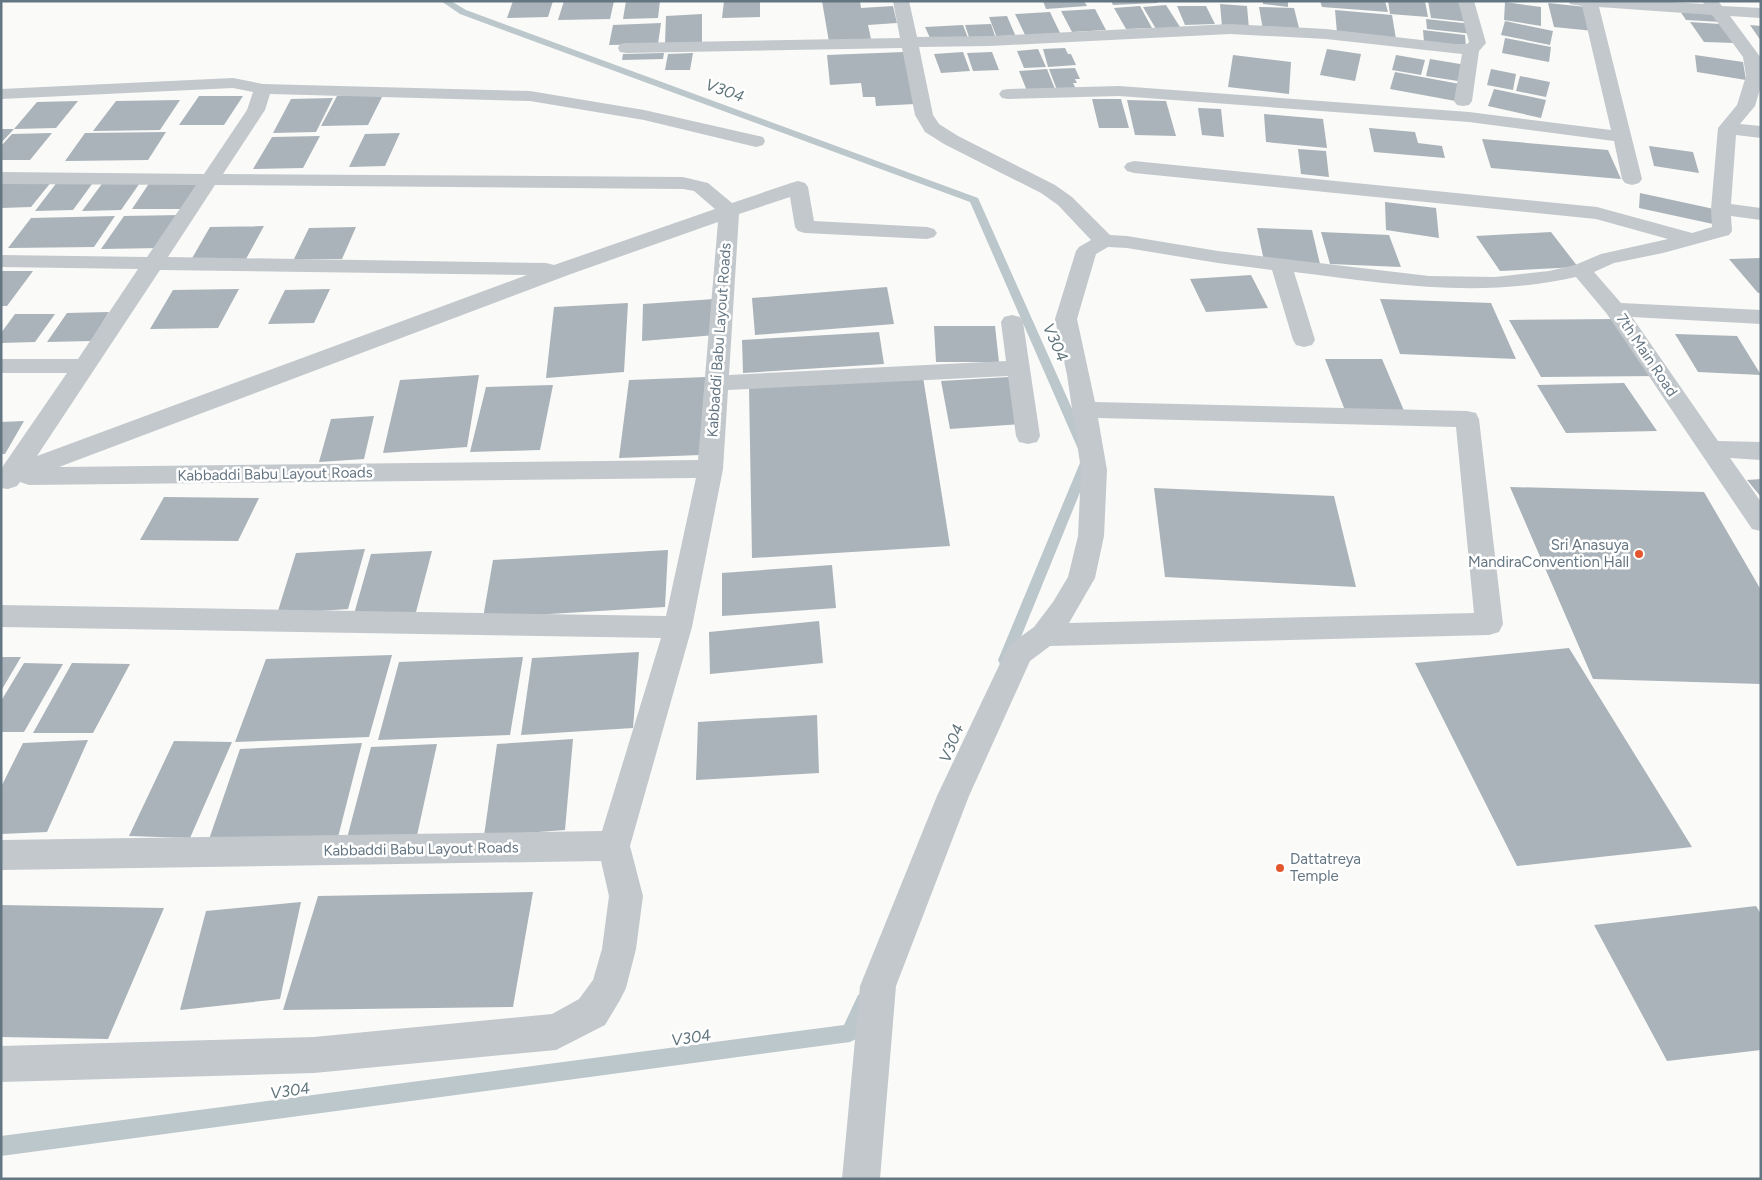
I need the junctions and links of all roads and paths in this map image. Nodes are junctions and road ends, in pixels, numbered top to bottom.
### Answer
1 (901, 1) edge
2 (1466, 1) edge
3 (1585, 2) edge
4 (1714, 6) edge
5 (1761, 13) edge
6 (908, 42) junction
7 (626, 48) dead end
8 (1471, 49) junction
9 (1758, 76) edge
10 (263, 89) junction
11 (1, 94) edge
12 (1008, 94) dead end
13 (1463, 100) dead end
14 (1727, 128) junction
15 (1761, 132) edge
16 (1623, 137) junction
17 (756, 141) dead end
18 (1134, 168) dead end
19 (1, 178) edge
20 (210, 179) junction
21 (1632, 179) dead end
22 (1721, 209) junction
23 (729, 211) junction
24 (1761, 214) edge
25 (927, 233) dead end
26 (1691, 239) junction
27 (1104, 241) junction
28 (1, 261) edge
29 (154, 263) junction
30 (1281, 265) junction
31 (563, 269) junction
32 (1581, 270) junction
33 (1616, 309) junction
34 (1761, 317) edge
35 (1012, 322) dead end
36 (1304, 340) dead end
37 (1, 366) edge
38 (84, 366) junction
39 (1019, 368) junction
40 (716, 383) junction
41 (1086, 410) junction
42 (1028, 436) dead end
43 (1711, 449) junction
44 (1761, 451) edge
45 (710, 469) junction
46 (3, 482) edge
47 (1761, 522) edge
48 (1, 616) edge
49 (678, 628) junction
50 (1044, 635) junction
51 (614, 846) junction
52 (1, 855) edge
53 (1, 1064) edge
54 (860, 1179) edge

1 - 6 street
2 - 8 street
3 - 4 street
3 - 16 street
4 - 5 street
4 - 9 street
6 - 7 street
6 - 8 street
6 - 27 street
8 - 13 street
9 - 14 street
10 - 11 street
10 - 17 street
10 - 20 street
12 - 16 street
14 - 15 street
14 - 22 street
16 - 21 street
18 - 26 street
19 - 20 street
20 - 23 street
20 - 29 street
22 - 24 street
22 - 26 street
23 - 25 street
23 - 31 street
23 - 40 street, Kabbaddi Babu Layout Roads
26 - 32 street
27 - 30 street
27 - 41 street
28 - 29 street
29 - 31 street
29 - 38 street
30 - 32 street
30 - 36 street
31 - 46 street
32 - 33 street
33 - 34 street, 7th Main Road
33 - 43 street, 7th Main Road
35 - 39 street
37 - 38 street
38 - 46 street
39 - 40 street
39 - 42 street
40 - 45 street, Kabbaddi Babu Layout Roads
41 - 50 street
41 - 50 street
43 - 44 street
43 - 47 street, 7th Main Road
45 - 46 street, Kabbaddi Babu Layout Roads
45 - 49 street, Kabbaddi Babu Layout Roads
48 - 49 street
49 - 51 street, Kabbaddi Babu Layout Roads
50 - 54 street
51 - 52 street, Kabbaddi Babu Layout Roads
51 - 53 street

